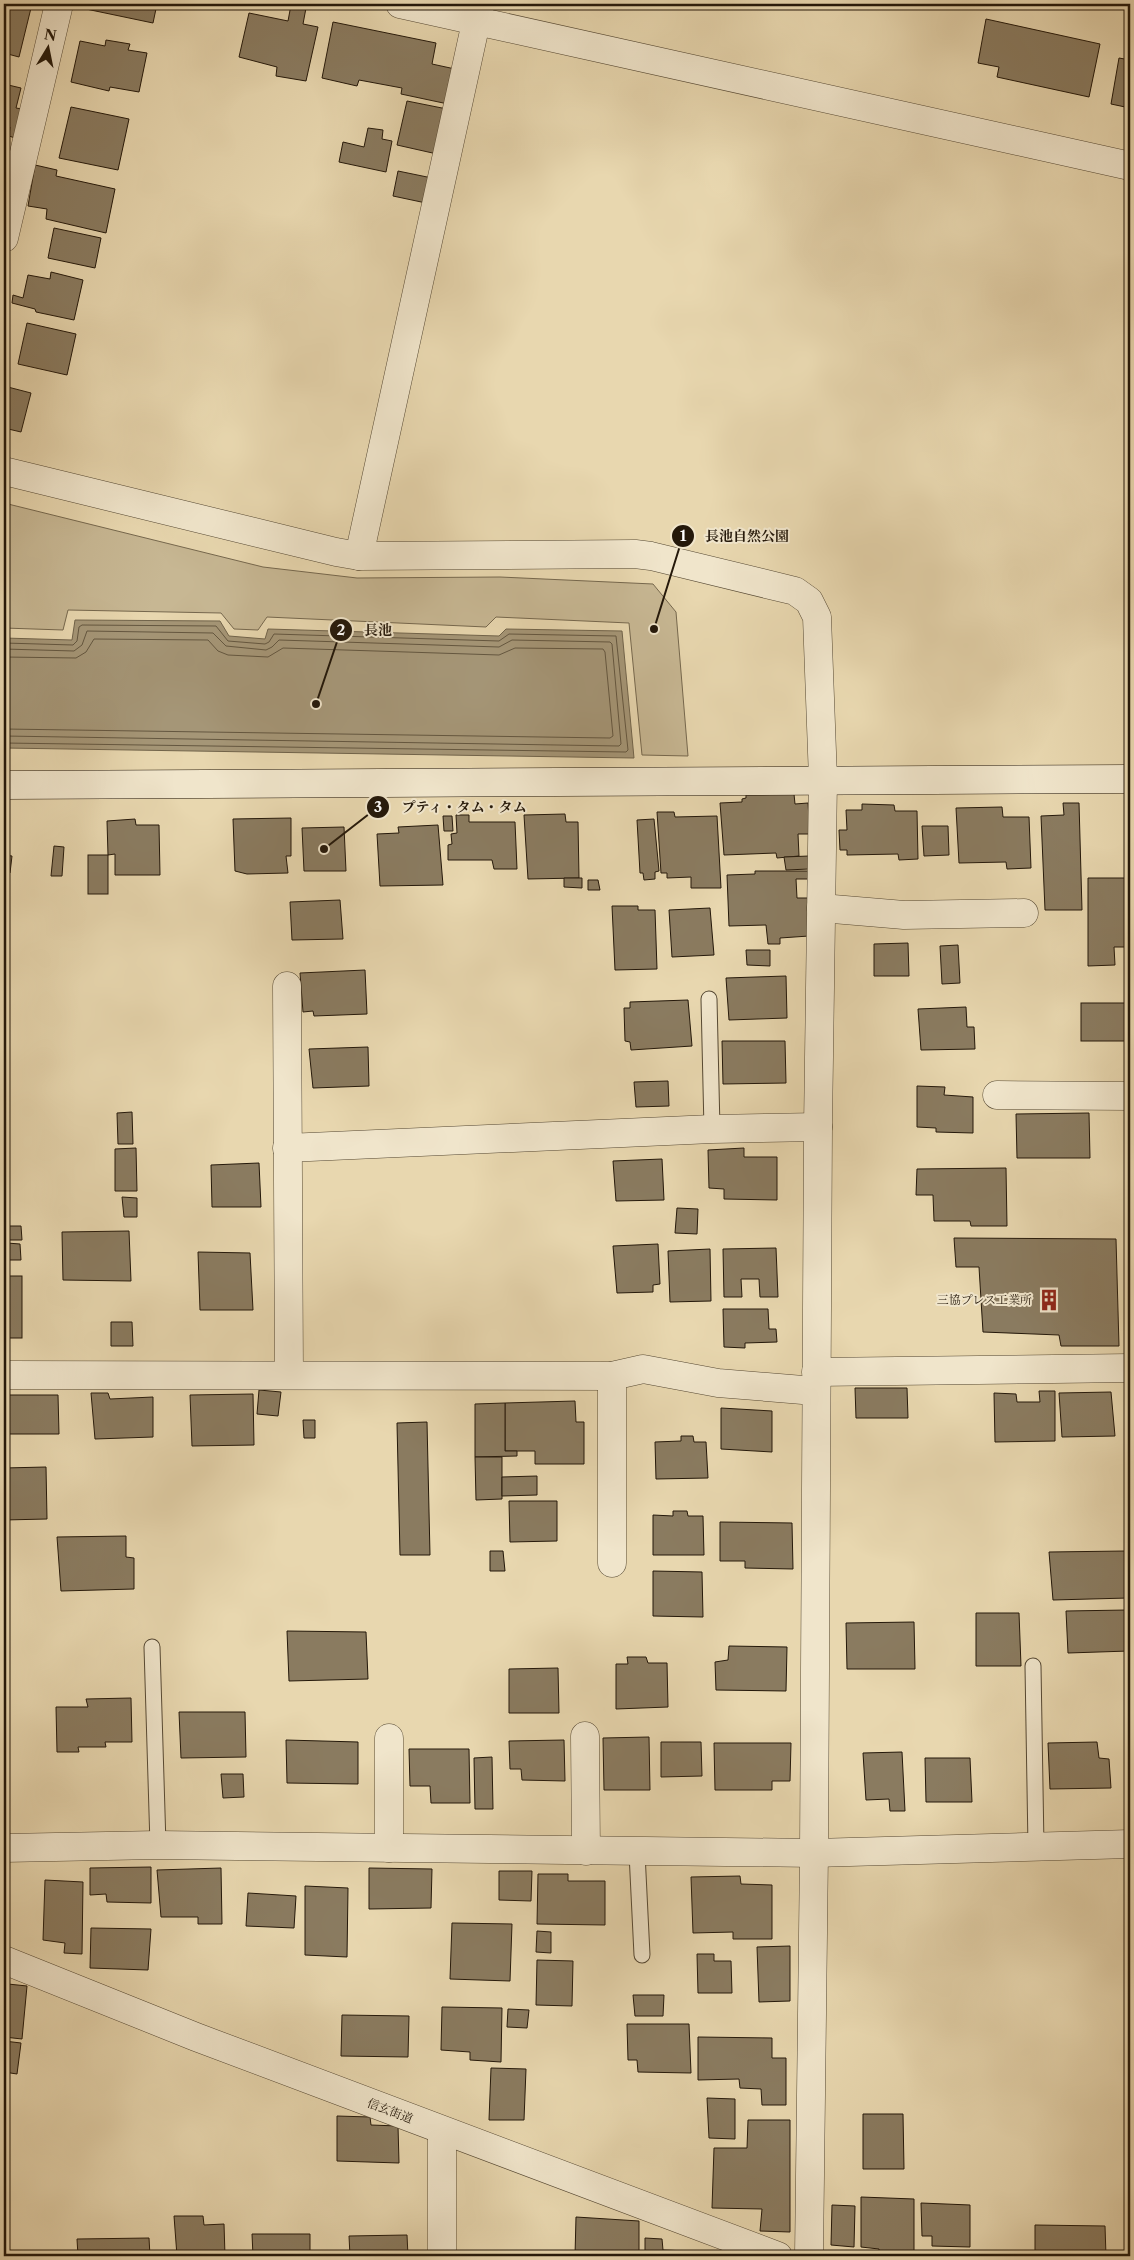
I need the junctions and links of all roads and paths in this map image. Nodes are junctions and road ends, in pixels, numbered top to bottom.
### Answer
1 (59, 4) edge
2 (400, 4) edge
3 (479, 12) edge
4 (1130, 166) edge
5 (4, 238) edge
6 (4, 471) edge
7 (359, 556) junction
8 (823, 779) junction
9 (1130, 779) edge
10 (4, 785) edge
11 (821, 908) junction
12 (1024, 913) dead end
13 (286, 986) dead end
14 (709, 999) dead end
15 (997, 1095) dead end
16 (1130, 1096) edge
17 (818, 1128) junction
18 (712, 1129) junction
19 (288, 1148) junction
20 (1130, 1368) edge
21 (4, 1374) edge
22 (289, 1375) junction
23 (612, 1376) junction
24 (816, 1382) junction
25 (612, 1563) dead end
26 (152, 1647) dead end
27 (1033, 1666) dead end
28 (586, 1736) dead end
29 (389, 1738) dead end
30 (1130, 1844) edge
31 (158, 1845) junction
32 (1036, 1847) junction
33 (4, 1848) edge
34 (390, 1848) junction
35 (586, 1850) junction
36 (637, 1853) junction
37 (814, 1853) junction
38 (642, 1955) dead end
39 (4, 1960) edge
40 (442, 2130) junction
41 (442, 2256) edge
42 (778, 2256) edge
43 (808, 2256) edge

1 - 5 street
2 - 3 street
3 - 4 street
3 - 7 street
6 - 7 street
7 - 8 street
8 - 9 street
8 - 10 street
8 - 11 street
11 - 12 street
11 - 17 street
13 - 19 street
14 - 18 lane
15 - 16 street
17 - 18 street
17 - 24 street
18 - 19 street
19 - 22 street
20 - 24 street
21 - 22 street
22 - 23 street
23 - 24 street
23 - 25 street
24 - 37 street
26 - 31 lane
27 - 32 lane
28 - 35 street
29 - 34 street
30 - 32 street
31 - 33 street
31 - 34 street
32 - 37 street
34 - 35 street
35 - 36 street
36 - 37 street
36 - 38 lane
37 - 43 street
39 - 40 street, 信玄街道
40 - 41 street
40 - 42 street, 信玄街道

